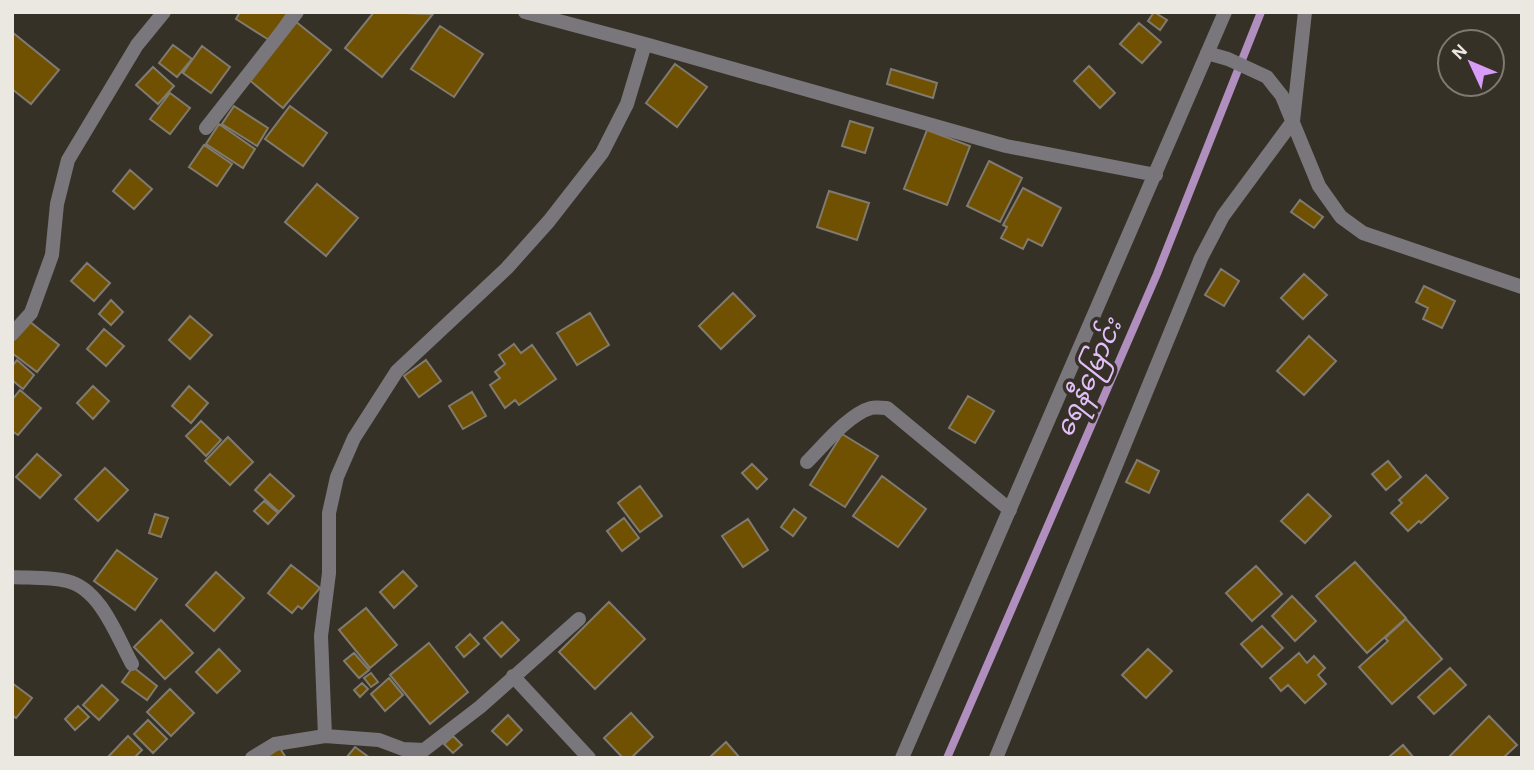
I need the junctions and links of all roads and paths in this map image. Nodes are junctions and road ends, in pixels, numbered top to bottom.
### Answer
1 (164, 12) edge
2 (297, 12) edge
3 (525, 12) edge
4 (1225, 12) edge
5 (1305, 12) edge
6 (646, 44) junction
7 (1207, 53) junction
8 (1293, 121) junction
9 (206, 128) dead end
10 (1156, 175) junction
11 (1522, 287) edge
12 (12, 334) edge
13 (807, 462) dead end
14 (1010, 510) junction
15 (12, 577) edge
16 (579, 619) dead end
17 (132, 664) dead end
18 (513, 676) junction
19 (325, 736) junction
20 (415, 754) edge
21 (252, 758) edge
22 (589, 758) edge
23 (902, 758) edge
24 (996, 758) edge

1 - 12 street
2 - 9 street
3 - 6 street
4 - 7 street
5 - 8 street
6 - 10 street
6 - 19 street
7 - 8 street
7 - 10 street
8 - 11 street
8 - 24 street
10 - 14 street
13 - 14 street
14 - 23 street
15 - 17 street
16 - 18 street
18 - 20 street
18 - 22 street
19 - 20 street
19 - 21 street

